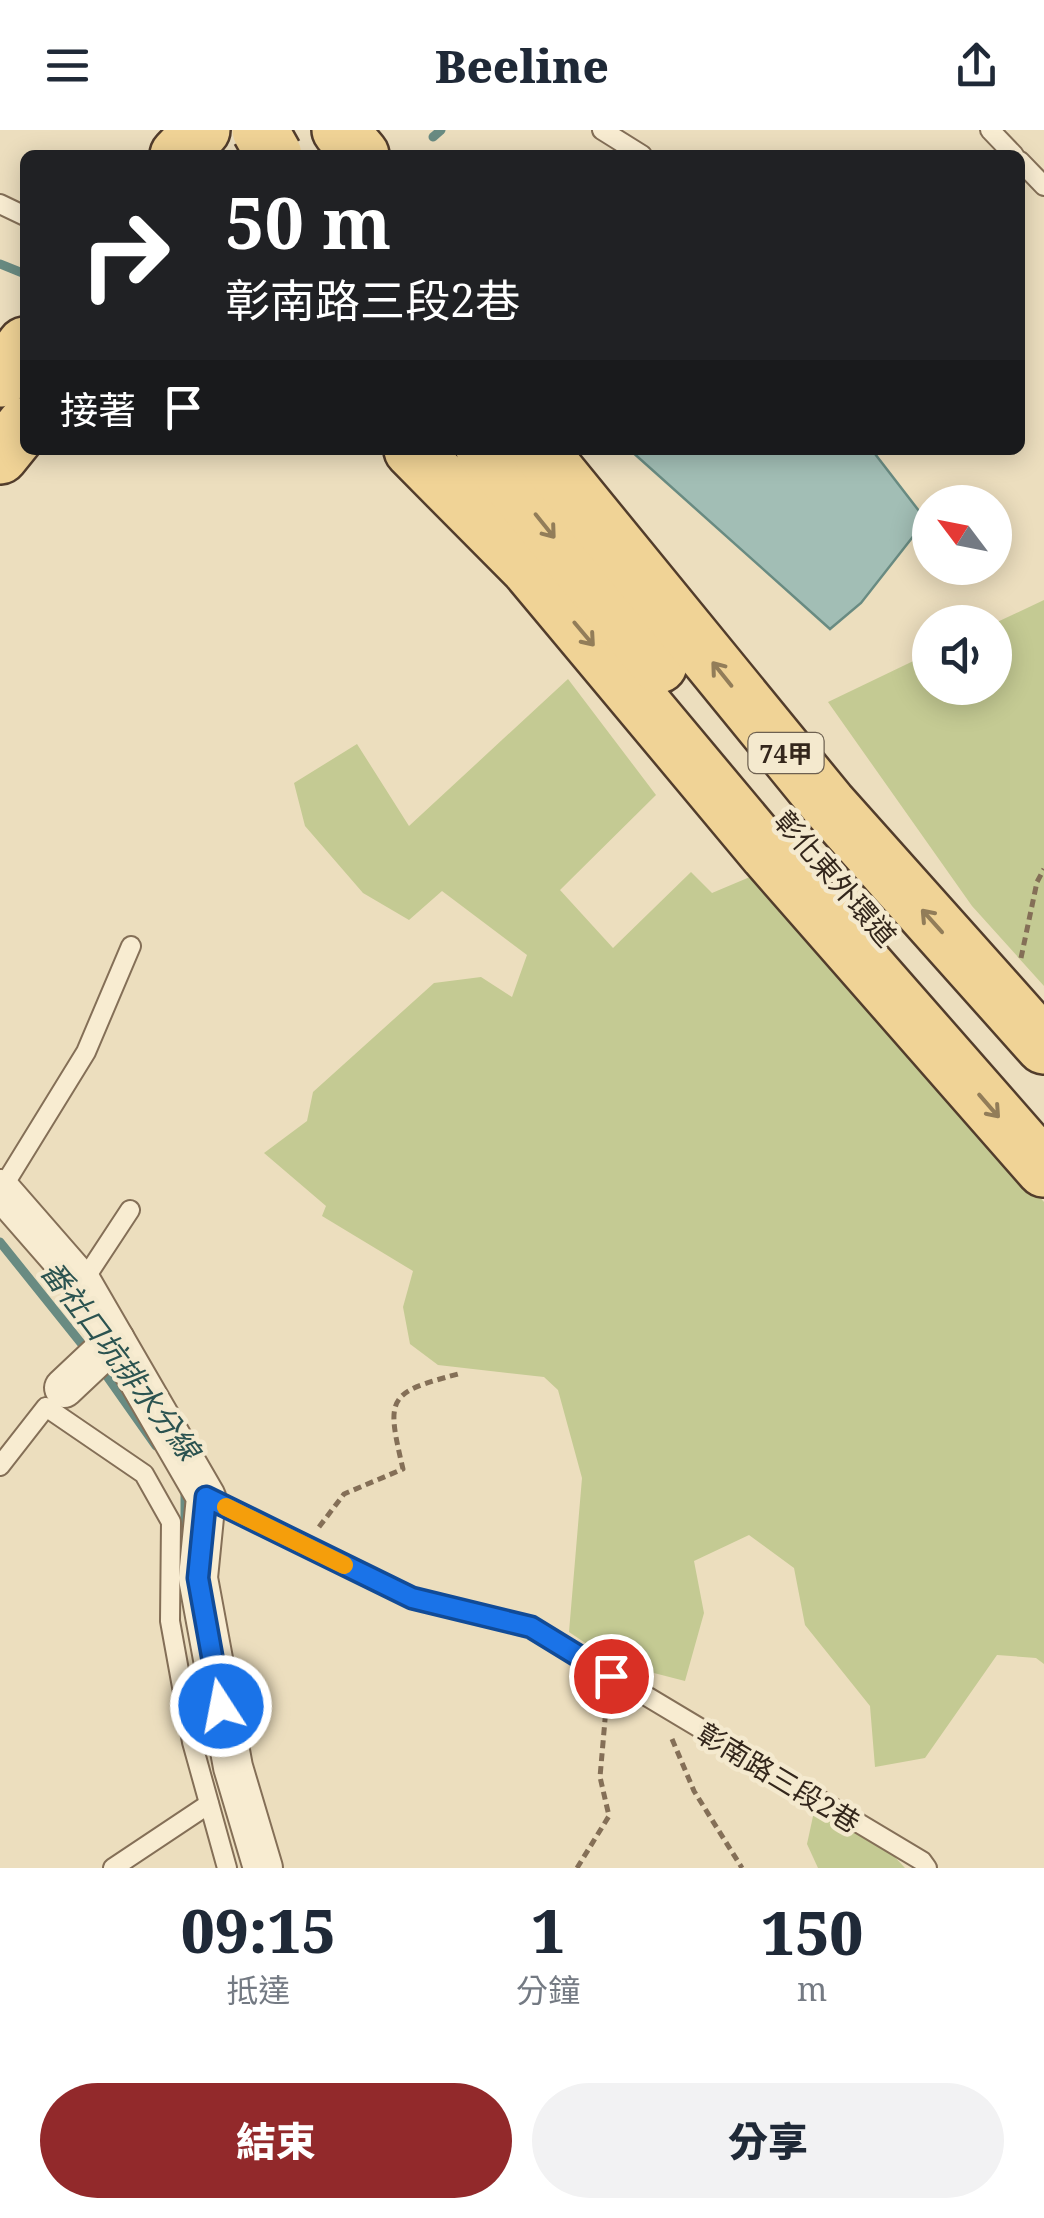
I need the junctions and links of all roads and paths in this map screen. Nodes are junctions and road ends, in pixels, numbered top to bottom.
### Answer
1 (288, 130) edge
2 (340, 130) edge
3 (602, 130) edge
4 (990, 130) edge
5 (268, 150) edge
6 (357, 150) edge
7 (634, 150) edge
8 (1009, 150) edge
9 (1025, 166) edge
10 (1044, 186) edge
11 (20, 352) edge
12 (0, 378) edge
13 (20, 431) edge
14 (417, 455) edge
15 (488, 455) edge
16 (574, 455) edge
17 (575, 455) edge
18 (0, 456) edge
19 (1044, 869) edge
20 (132, 946) dead end
21 (1032, 981) edge
22 (1044, 1046) edge
23 (1044, 1114) edge
24 (1044, 1169) edge
25 (1, 1190) edge
26 (130, 1210) dead end
27 (82, 1283) junction
28 (115, 1340) junction
29 (458, 1374) dead end
30 (55, 1397) junction
31 (0, 1466) edge
32 (206, 1497) junction
33 (306, 1546) junction
34 (611, 1676) junction
35 (670, 1712) junction
36 (210, 1804) junction
37 (113, 1868) edge
38 (227, 1868) edge
39 (263, 1868) edge
40 (577, 1868) edge
41 (742, 1868) edge
42 (926, 1868) edge

1 - 5 main road
2 - 6 main road
3 - 7 lane
4 - 8 lane
9 - 10 lane
11 - 12 main road
13 - 18 main road
14 -> 24 main road, 74甲
15 -> 23 main road, 彰化東外環道 / 74甲
22 -> 16 main road, 彰化東外環道 / 74甲
17 - 21 main road, 74甲
19 - 21 path
20 - 25 lane
25 - 27 street
26 - 27 lane
27 - 28 street
28 - 30 street
28 - 32 street
29 - 33 path
30 - 31 lane
30 - 36 lane
32 - 33 lane, 彰南路三段2巷
32 - 39 street
33 - 34 lane, 彰南路三段2巷
34 - 35 lane, 彰南路三段2巷
34 - 40 path
35 - 41 path
35 - 42 lane, 彰南路三段2巷
36 - 37 lane
36 - 38 lane

